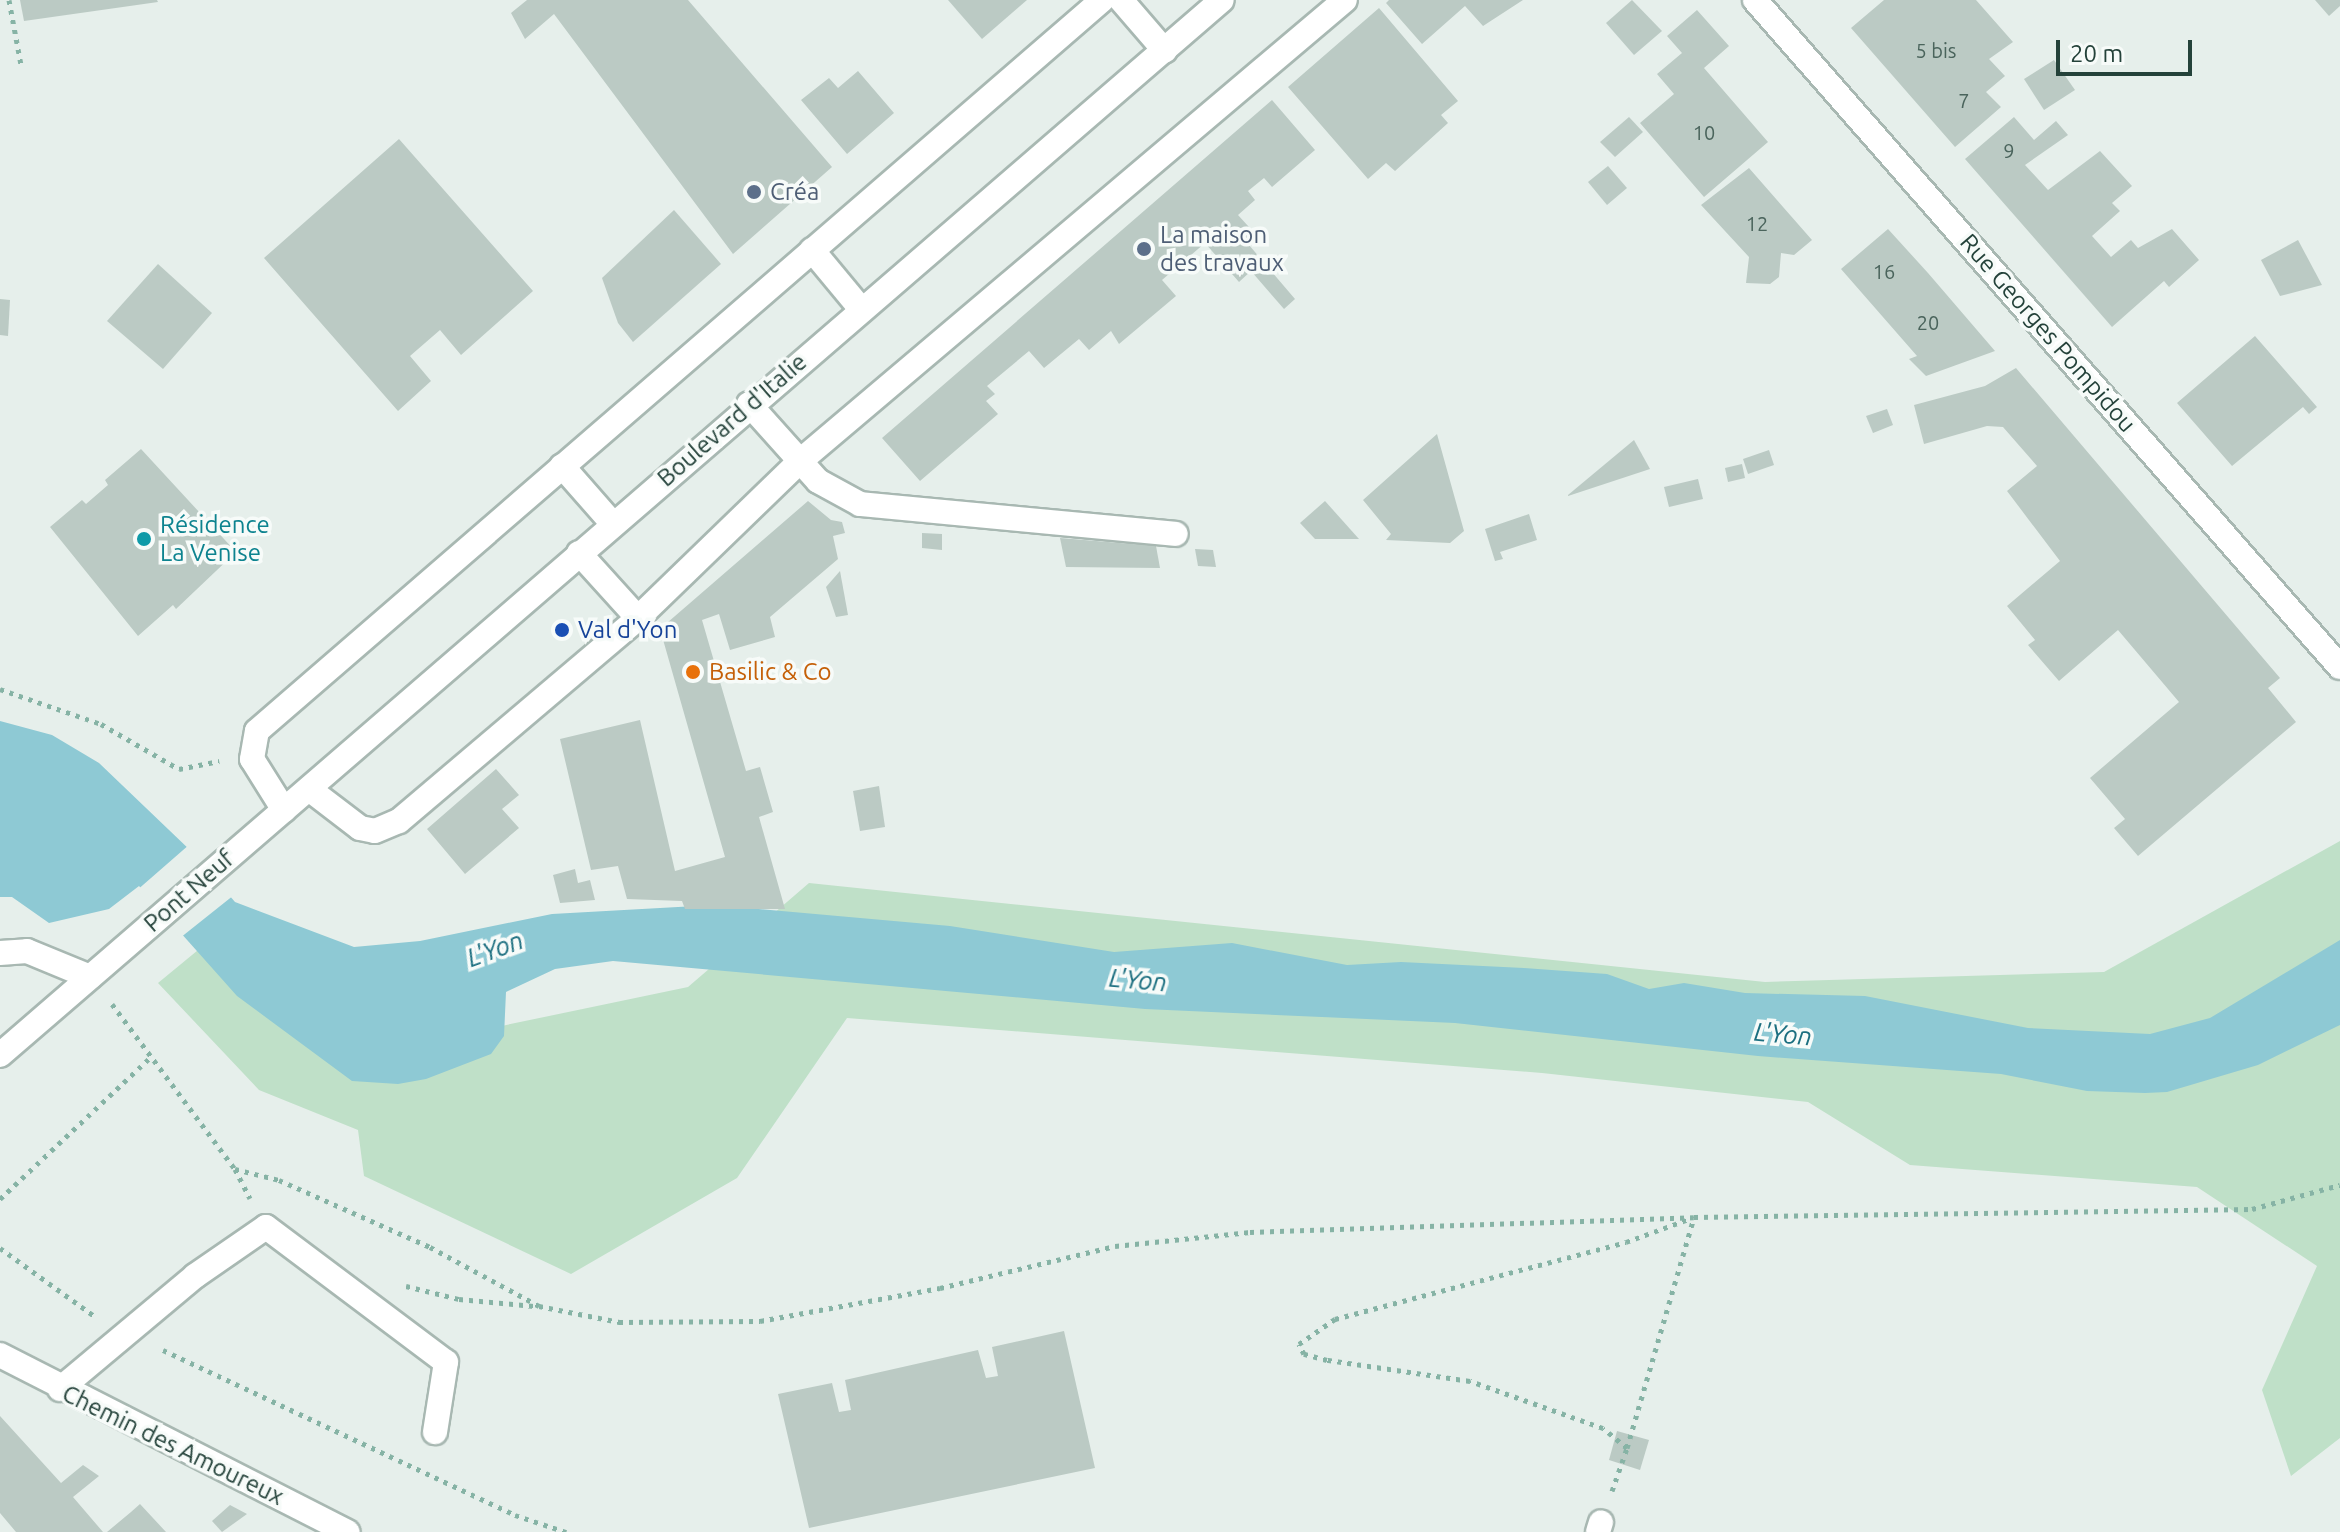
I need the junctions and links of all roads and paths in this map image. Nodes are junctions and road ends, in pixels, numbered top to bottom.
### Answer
1 (9, 0) edge
2 (1102, 0) edge
3 (1121, 0) edge
4 (1222, 0) edge
5 (1345, 0) edge
6 (1755, 0) edge
7 (1165, 51) junction
8 (21, 65) dead end
9 (812, 250) junction
10 (861, 309) junction
11 (749, 404) junction
12 (799, 462) junction
13 (562, 466) junction
14 (613, 524) junction
15 (1176, 534) dead end
16 (579, 553) junction
17 (638, 618) junction
18 (2340, 667) edge
19 (0, 689) edge
20 (252, 759) junction
21 (309, 789) junction
22 (284, 810) junction
23 (245, 844) joint
24 (0, 953) edge
25 (90, 977) junction
26 (0, 1055) edge
27 (153, 1055) junction
28 (2340, 1185) edge
29 (0, 1199) edge
30 (1694, 1217) junction
31 (0, 1248) edge
32 (401, 1284) dead end
33 (539, 1306) junction
34 (129, 1334) junction
35 (0, 1355) edge
36 (60, 1389) junction
37 (435, 1432) dead end
38 (1627, 1448) junction
39 (1599, 1527) edge
40 (347, 1532) edge
41 (566, 1532) edge

1 - 8 path
2 - 9 main road
3 - 7 main road
4 - 7 main road, Boulevard d'Italie
5 - 12 main road
6 - 18 main road, Rue Georges Pompidou
7 - 10 main road, Boulevard d'Italie
9 - 10 main road
9 - 13 main road
10 - 11 main road, Boulevard d'Italie
11 - 12 main road
11 - 14 main road, Boulevard d'Italie
12 - 15 main road
12 - 17 main road
13 - 14 main road
13 - 20 main road
14 - 16 main road, Boulevard d'Italie
16 - 17 main road
16 - 21 main road, Boulevard d'Italie
17 - 21 main road
19 - 20 path
20 - 22 main road
21 - 22 main road, Boulevard d'Italie
22 - 23 main road, Boulevard d'Italie
23 - 25 main road, Pont Neuf
24 - 25 main road
25 - 26 main road
25 - 27 path
27 - 29 path
27 - 33 path
28 - 30 path
30 - 33 path
30 - 38 path
30 - 38 path
31 - 34 path
32 - 33 path
34 - 36 main road
34 - 37 main road
34 - 41 path
35 - 36 main road, Chemin des Amoureux
36 - 40 main road, Chemin des Amoureux
38 - 39 path

